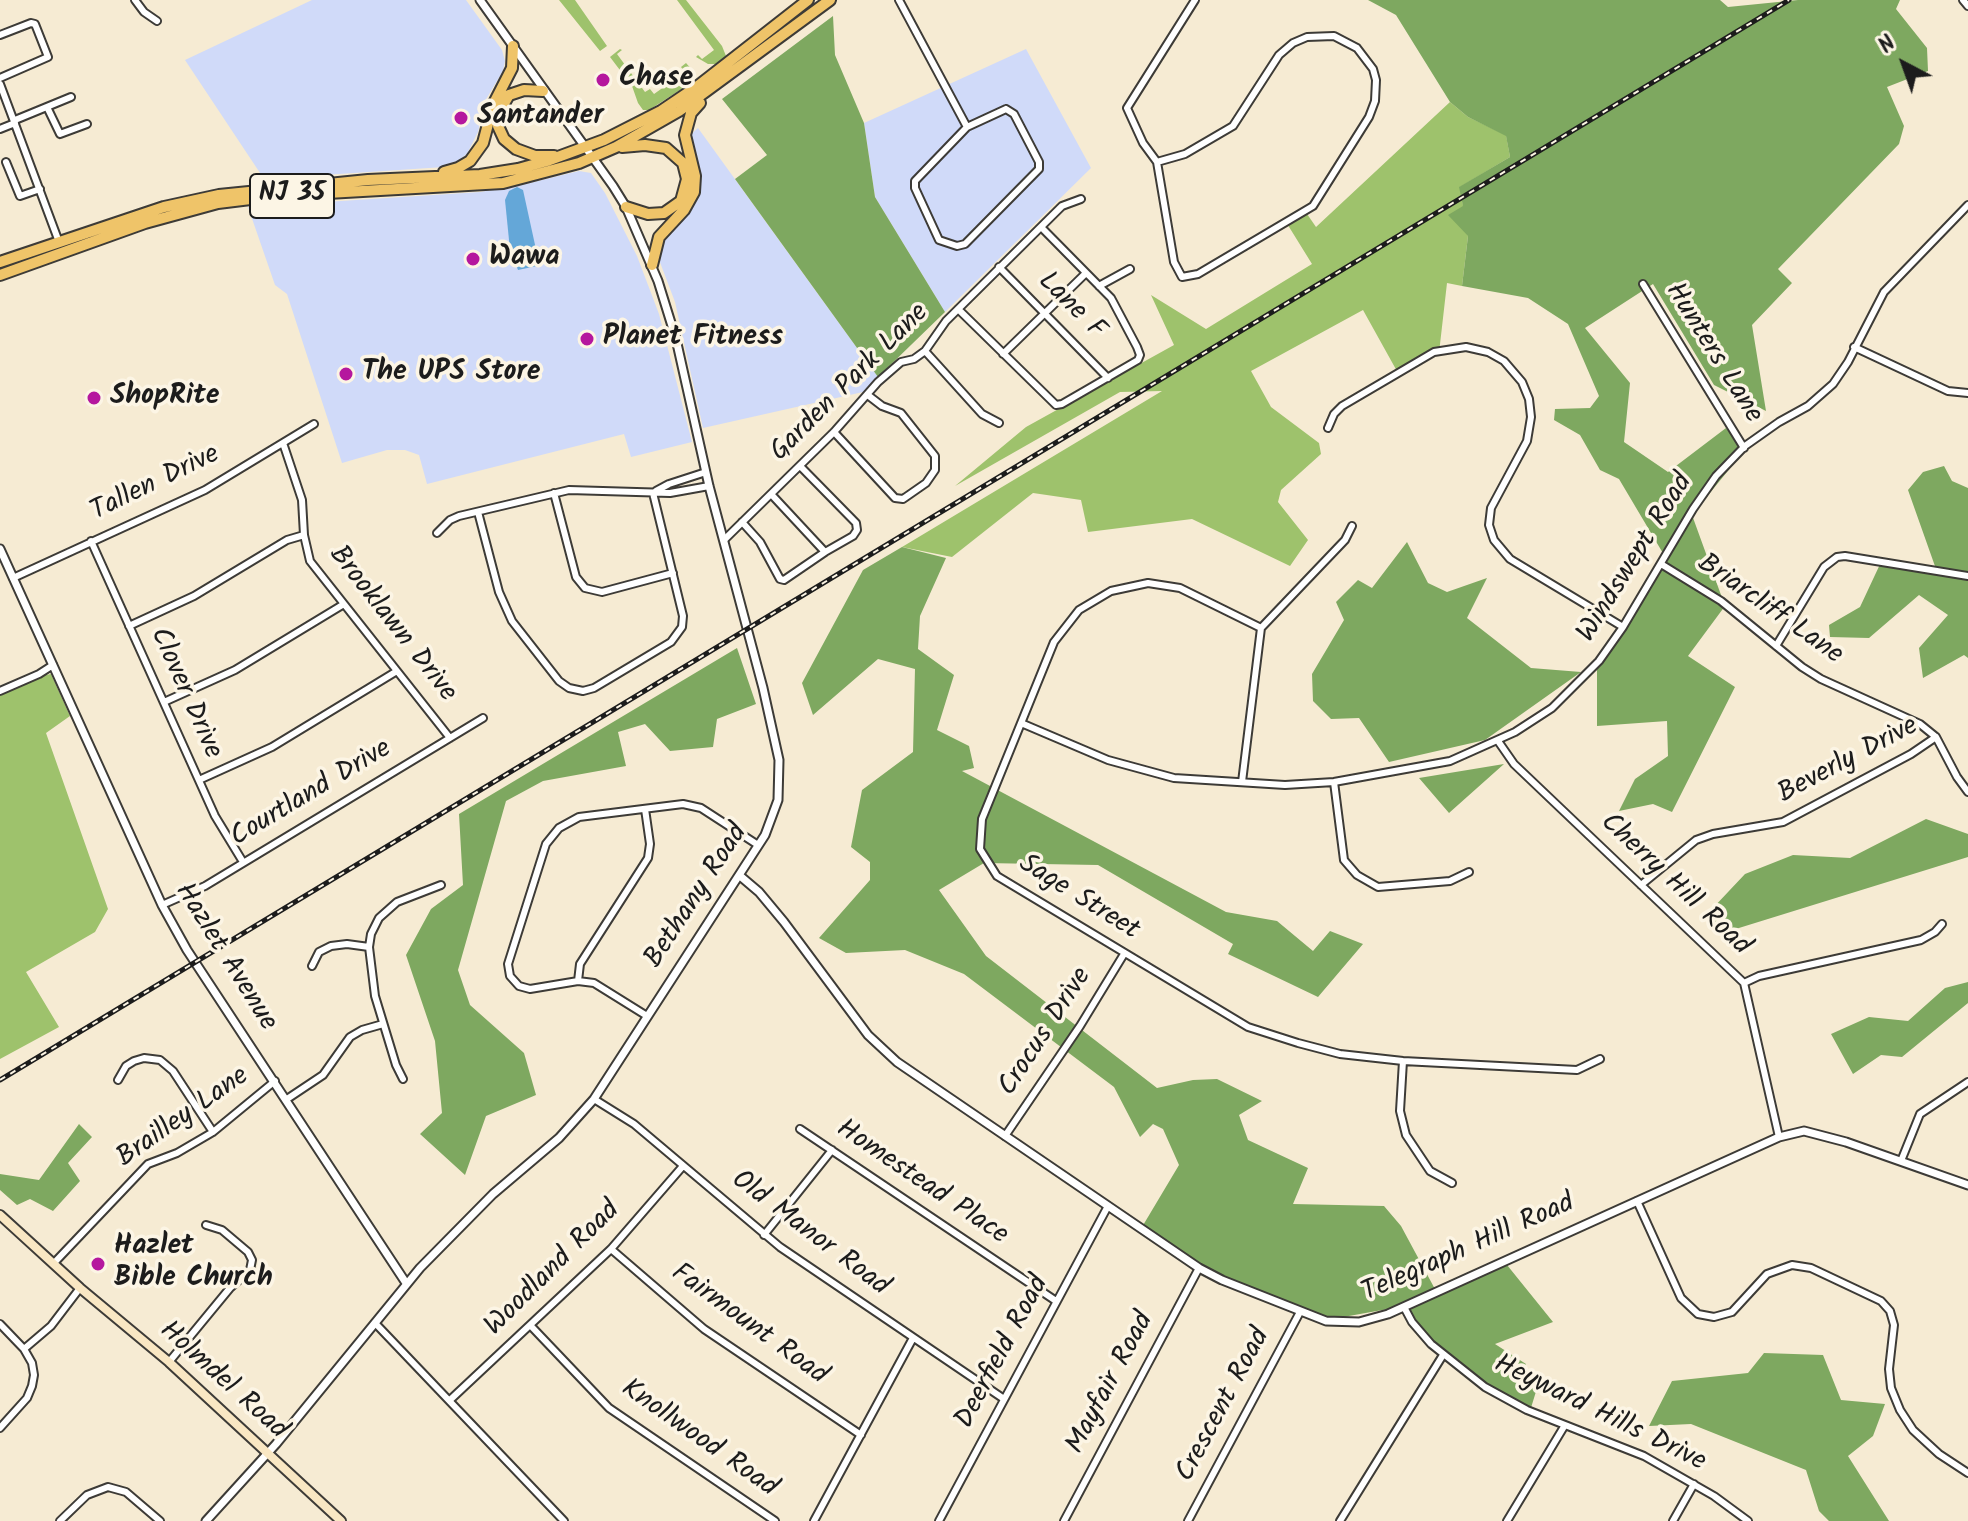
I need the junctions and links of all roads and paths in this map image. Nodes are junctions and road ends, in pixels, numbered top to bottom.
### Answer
1 (135, 0) edge
2 (480, 0) edge
3 (808, 0) edge
4 (830, 0) edge
5 (899, 0) edge
6 (1195, 0) edge
7 (1963, 0) edge
8 (1968, 6) edge
9 (157, 21) dead end
10 (0, 35) edge
11 (513, 46) junction
12 (0, 78) edge
13 (0, 84) edge
14 (543, 91) junction
15 (709, 92) junction
16 (71, 97) dead end
17 (47, 107) junction
18 (15, 122) junction
19 (87, 124) dead end
20 (967, 127) junction
21 (0, 129) edge
22 (585, 147) junction
23 (616, 147) junction
24 (564, 155) junction
25 (593, 158) junction
26 (6, 162) dead end
27 (1157, 162) junction
28 (427, 177) junction
29 (40, 189) junction
30 (1081, 199) dead end
31 (1968, 205) edge
32 (626, 207) junction
33 (1041, 227) junction
34 (60, 242) junction
35 (0, 262) edge
36 (652, 265) junction
37 (999, 267) junction
38 (1130, 269) dead end
39 (1086, 273) junction
40 (0, 275) edge
41 (1643, 284) dead end
42 (1099, 286) junction
43 (958, 309) junction
44 (1045, 314) junction
45 (1854, 347) junction
46 (925, 351) junction
47 (1003, 354) junction
48 (1108, 378) junction
49 (1968, 393) edge
50 (869, 396) junction
51 (999, 423) dead end
52 (314, 424) dead end
53 (1328, 428) dead end
54 (834, 432) junction
55 (283, 443) junction
56 (1744, 448) junction
57 (800, 466) junction
58 (706, 472) junction
59 (709, 486) junction
60 (554, 493) junction
61 (653, 493) junction
62 (771, 494) junction
63 (478, 512) junction
64 (742, 522) junction
65 (1352, 526) dead end
66 (437, 533) dead end
67 (304, 535) junction
68 (724, 540) junction
69 (91, 541) junction
70 (0, 549) edge
71 (825, 552) junction
72 (1661, 564) junction
73 (673, 573) junction
74 (1968, 576) edge
75 (13, 578) junction
76 (344, 604) junction
77 (129, 626) junction
78 (1623, 627) junction
79 (1261, 628) junction
80 (1776, 646) junction
81 (53, 665) junction
82 (397, 671) junction
83 (0, 691) edge
84 (164, 702) junction
85 (483, 718) dead end
86 (1021, 723) junction
87 (1936, 737) junction
88 (450, 738) junction
89 (1498, 741) junction
90 (199, 780) junction
91 (1242, 782) junction
92 (1334, 782) junction
93 (1968, 792) edge
94 (645, 809) junction
95 (758, 845) junction
96 (243, 862) junction
97 (1469, 872) dead end
98 (739, 875) junction
99 (441, 885) dead end
100 (1641, 885) junction
101 (162, 905) junction
102 (1942, 924) dead end
103 (369, 947) junction
104 (1124, 954) junction
105 (312, 966) dead end
106 (578, 981) junction
107 (1744, 983) junction
108 (647, 1016) junction
109 (383, 1024) junction
110 (1600, 1059) dead end
111 (1403, 1061) junction
112 (403, 1079) dead end
113 (118, 1080) dead end
114 (275, 1081) junction
115 (1968, 1082) edge
116 (287, 1099) junction
117 (594, 1099) junction
118 (800, 1129) dead end
119 (213, 1132) junction
120 (1005, 1136) junction
121 (1779, 1137) junction
122 (832, 1150) junction
123 (1901, 1161) junction
124 (683, 1166) junction
125 (1452, 1183) dead end
126 (1968, 1185) edge
127 (1637, 1201) junction
128 (1108, 1206) junction
129 (0, 1215) edge
130 (206, 1225) dead end
131 (764, 1235) junction
132 (611, 1249) junction
133 (54, 1263) junction
134 (1199, 1268) junction
135 (406, 1283) junction
136 (80, 1288) junction
137 (1056, 1301) junction
138 (1404, 1307) junction
139 (1300, 1312) junction
140 (375, 1323) junction
141 (0, 1324) edge
142 (530, 1325) junction
143 (913, 1338) junction
144 (24, 1349) junction
145 (1443, 1355) junction
146 (169, 1362) junction
147 (1004, 1399) junction
148 (450, 1400) junction
149 (1565, 1425) junction
150 (0, 1428) edge
151 (861, 1435) junction
152 (268, 1452) junction
153 (1968, 1473) edge
154 (1694, 1484) junction
155 (60, 1521) edge
156 (160, 1521) edge
157 (206, 1521) edge
158 (341, 1521) edge
159 (564, 1521) edge
160 (775, 1521) edge
161 (814, 1521) edge
162 (939, 1521) edge
163 (1064, 1521) edge
164 (1188, 1521) edge
165 (1340, 1521) edge
166 (1507, 1521) edge
167 (1673, 1521) edge
168 (1748, 1521) edge

1 - 9 street
2 - 11 street, Bethany Road
3 - 22 highway, NJ 35
4 - 15 highway, NJ 35
5 - 20 street
6 - 27 street
7 - 8 street
10 - 12 street
11 - 14 street, Bethany Road
11 - 28 highway
13 - 18 street
14 - 22 street, Bethany Road
14 - 24 highway
15 - 23 highway, NJ 35
15 - 36 highway
16 - 17 street
17 - 18 street
17 - 19 street
18 - 21 street
18 - 29 street
20 - 20 street
22 - 24 highway, NJ 35
22 - 25 street, Bethany Road
23 - 25 highway, NJ 35
23 - 32 highway
24 - 28 highway, NJ 35
25 - 32 street, Bethany Road
25 - 40 highway, NJ 35
26 - 29 street
27 - 27 street
28 - 34 highway, NJ 35
29 - 34 street
30 - 33 street, Garden Park Lane
31 - 45 street, Windswept Road
32 - 36 street, Bethany Road
33 - 37 street, Garden Park Lane
33 - 39 street
34 - 35 highway, NJ 35
36 - 58 street, Bethany Road
37 - 43 street, Garden Park Lane
37 - 44 street, Lane F
38 - 42 street
39 - 42 street
39 - 44 street
41 - 56 street, Hunters Lane
42 - 48 street
43 - 46 street, Garden Park Lane
43 - 47 street
44 - 47 street
44 - 48 street, Lane F
45 - 49 street
45 - 56 street, Windswept Road
46 - 50 street, Garden Park Lane
46 - 51 street
47 - 48 street
50 - 54 street, Garden Park Lane
50 - 54 street
52 - 55 street, Tallen Drive
53 - 78 street
54 - 57 street, Garden Park Lane
55 - 67 street, Brooklawn Drive
55 - 69 street, Tallen Drive
56 - 72 street, Windswept Road
57 - 62 street, Garden Park Lane
57 - 71 street
58 - 59 street, Bethany Road
58 - 61 street
59 - 61 street
59 - 68 street, Bethany Road
60 - 61 street
60 - 63 street
60 - 73 street
61 - 73 street
62 - 64 street, Garden Park Lane
62 - 71 street
63 - 66 street
63 - 73 street
64 - 68 street, Garden Park Lane
64 - 71 street
65 - 79 street
67 - 76 street, Brooklawn Drive
67 - 77 street
68 - 95 street, Bethany Road
69 - 75 street, Tallen Drive
69 - 77 street, Clover Drive
70 - 75 street, Hazlet Avenue
72 - 78 street, Windswept Road
72 - 80 street, Briarcliff Lane
74 - 80 street
75 - 81 street, Hazlet Avenue
76 - 82 street, Brooklawn Drive
76 - 84 street
77 - 84 street, Clover Drive
78 - 89 street, Windswept Road
79 - 86 street, Sage Street
79 - 91 street
80 - 87 street, Briarcliff Lane
81 - 83 street
81 - 101 street, Hazlet Avenue
82 - 88 street, Brooklawn Drive
82 - 90 street
84 - 90 street, Clover Drive
85 - 88 street, Courtland Drive
86 - 91 street, Windswept Road
86 - 104 street, Sage Street
87 - 93 street, Beverly Drive
87 - 100 street, Beverly Drive
88 - 96 street, Courtland Drive
89 - 92 street, Windswept Road
89 - 100 street, Cherry Hill Road
90 - 96 street, Clover Drive
91 - 92 street, Windswept Road
92 - 97 street
94 - 95 street
94 - 106 street
94 - 106 street
95 - 98 street, Bethany Road
96 - 101 street, Courtland Drive
98 - 108 street, Bethany Road
98 - 120 street, Telegraph Hill Road
99 - 103 street
100 - 107 street, Cherry Hill Road
101 - 114 street, Hazlet Avenue
102 - 107 street
103 - 105 street
103 - 109 street
104 - 111 street, Sage Street
104 - 120 street, Crocus Drive
106 - 108 street
107 - 121 street, Cherry Hill Road
108 - 117 street, Bethany Road
109 - 112 street
109 - 116 street
110 - 111 street, Sage Street
111 - 125 street
113 - 119 street
114 - 116 street, Hazlet Avenue
114 - 119 street, Brailley Lane
115 - 123 street
116 - 135 street, Hazlet Avenue
117 - 124 street, Old Manor Road
117 - 135 street, Bethany Road
118 - 122 street, Homestead Place
119 - 133 street, Brailley Lane
120 - 128 street, Telegraph Hill Road
121 - 123 street, Telegraph Hill Road
121 - 127 street, Telegraph Hill Road
122 - 131 street
122 - 137 street, Homestead Place
123 - 126 street, Telegraph Hill Road
124 - 131 street, Old Manor Road
124 - 132 street, Woodland Road
127 - 138 street, Telegraph Hill Road
127 - 153 street
128 - 134 street, Telegraph Hill Road
128 - 137 street, Deerfield Road
129 - 133 main road, Holmdel Road
130 - 146 street
131 - 143 street, Old Manor Road
132 - 142 street, Woodland Road
132 - 151 street, Fairmount Road
133 - 136 main road, Holmdel Road
134 - 139 street, Telegraph Hill Road
134 - 163 street, Mayfair Road
135 - 140 street, Bethany Road
136 - 144 street
136 - 146 main road, Holmdel Road
137 - 147 street, Deerfield Road
138 - 139 street, Telegraph Hill Road
138 - 145 street, Heyward Hills Drive
139 - 164 street, Crescent Road
140 - 148 street
140 - 152 street, Bethany Road
141 - 144 street
142 - 148 street, Woodland Road
142 - 160 street, Knollwood Road
143 - 147 street, Old Manor Road
143 - 151 street
144 - 150 street
145 - 149 street, Heyward Hills Drive
145 - 165 street
146 - 152 main road, Holmdel Road
147 - 162 street, Deerfield Road
148 - 159 street
149 - 154 street, Heyward Hills Drive
149 - 166 street
151 - 161 street
152 - 157 street, Bethany Road
152 - 158 main road, Holmdel Road
154 - 167 street
154 - 168 street, Heyward Hills Drive
155 - 156 street

